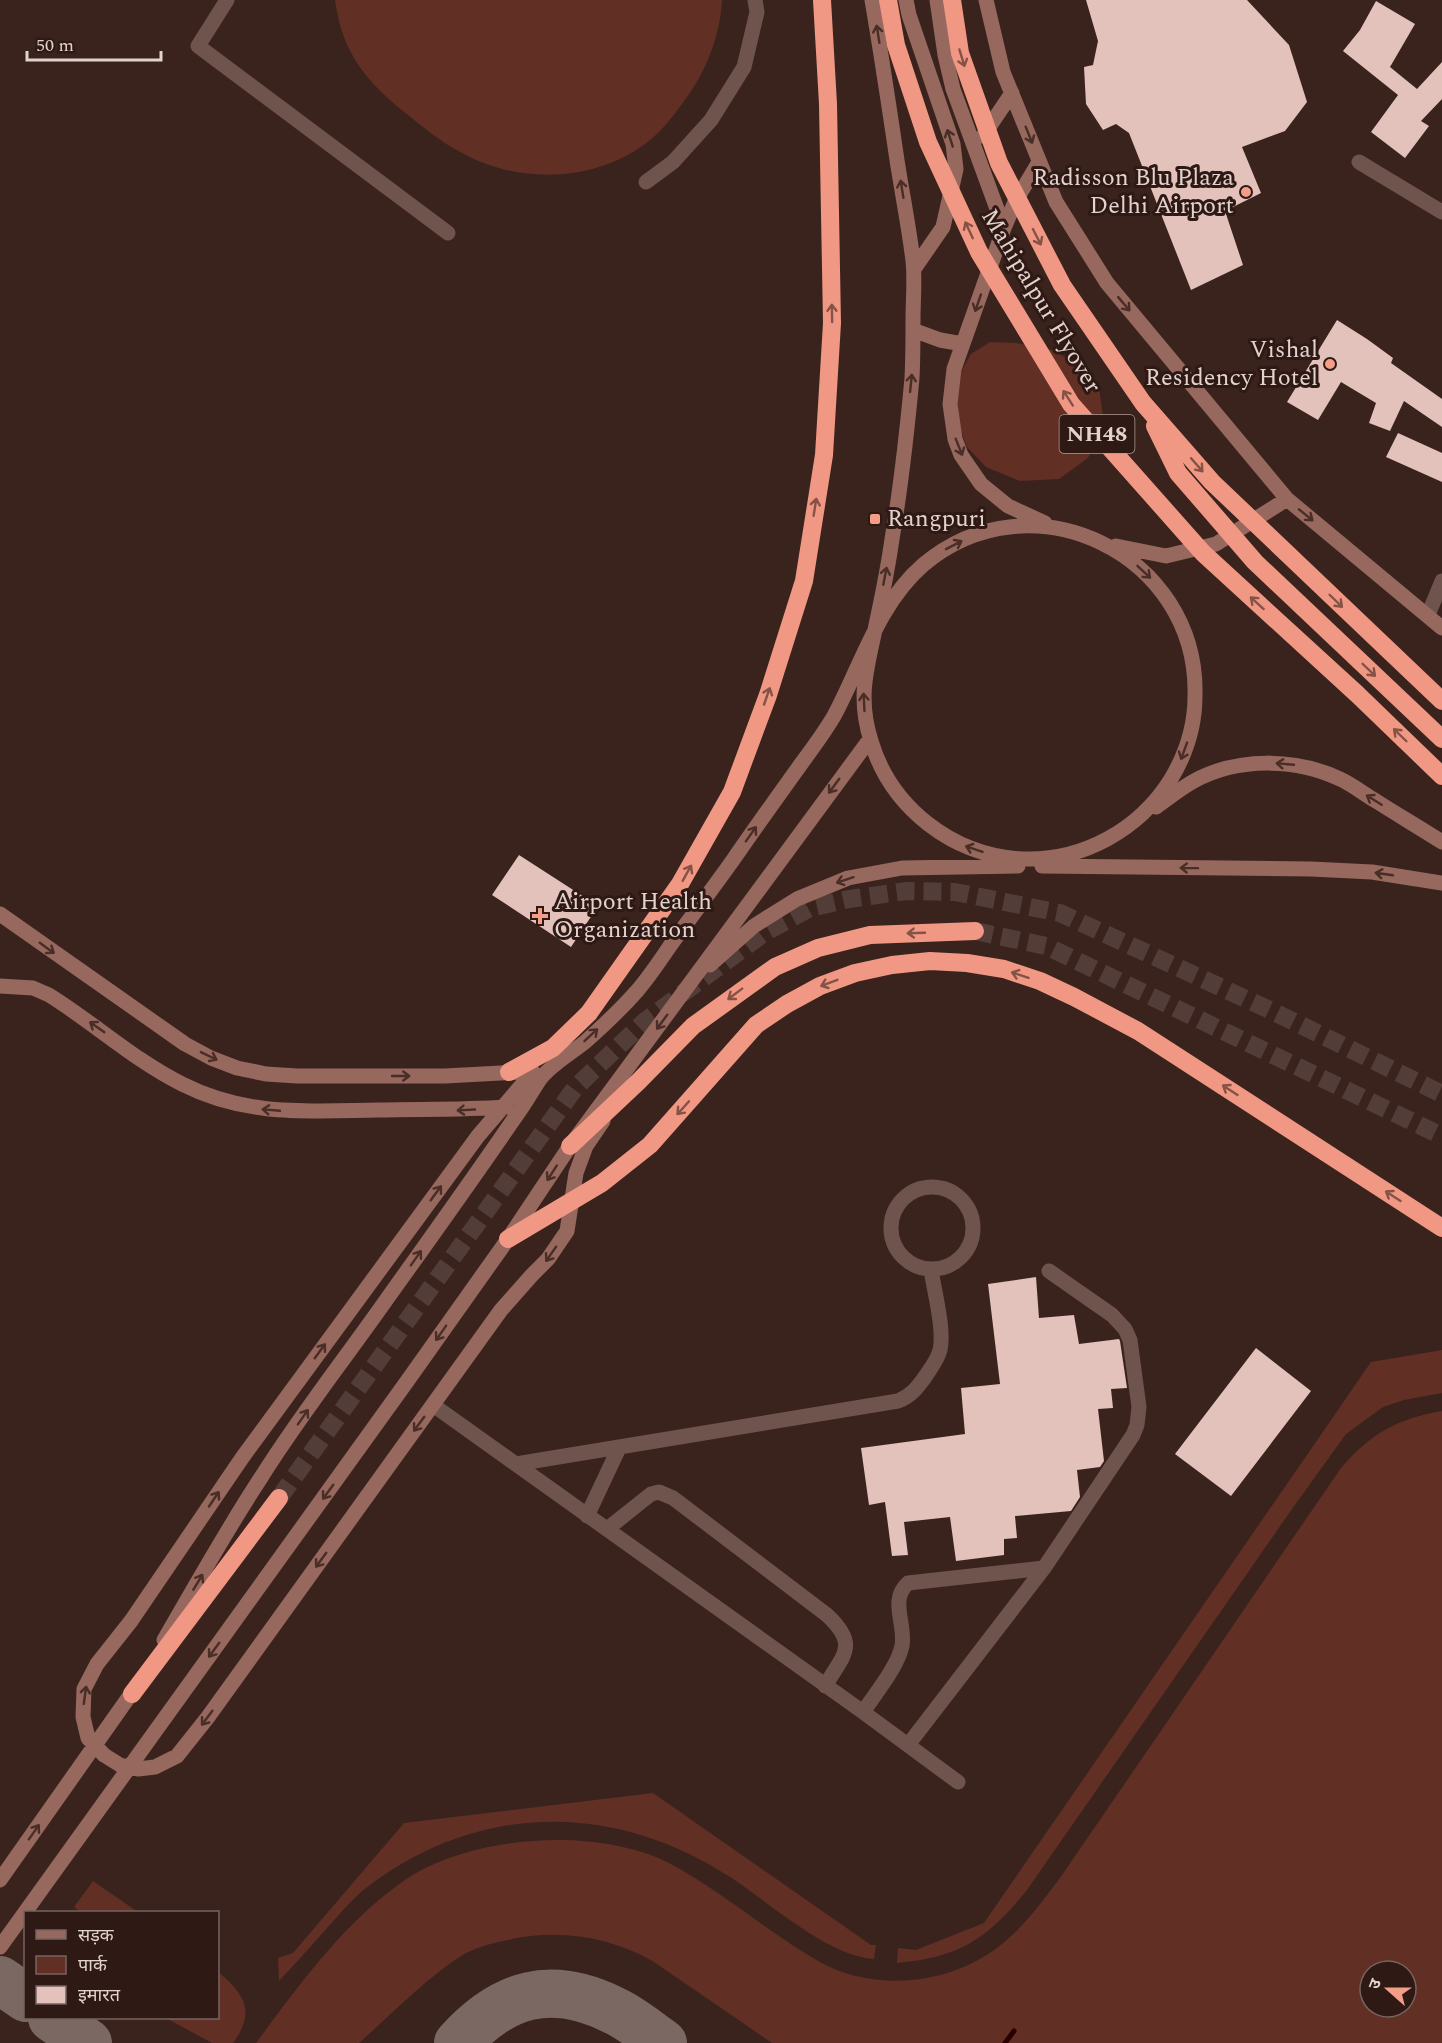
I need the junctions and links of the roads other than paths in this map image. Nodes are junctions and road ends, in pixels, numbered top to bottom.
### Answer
1 (227, 0) edge
2 (756, 0) edge
3 (822, 0) edge
4 (872, 0) edge
5 (888, 0) edge
6 (906, 0) edge
7 (937, 0) edge
8 (952, 0) edge
9 (986, 0) edge
10 (1012, 93) junction
11 (974, 149) junction
12 (1039, 162) junction
13 (1359, 162) dead end
14 (646, 182) dead end
15 (1442, 212) edge
16 (1004, 228) junction
17 (448, 233) dead end
18 (914, 269) junction
19 (913, 330) junction
20 (963, 344) junction
21 (1143, 403) junction
22 (1287, 499) junction
23 (1056, 528) junction
24 (1107, 544) junction
25 (1442, 581) edge
26 (1428, 615) junction
27 (1442, 628) edge
28 (874, 633) junction
29 (1442, 700) edge
30 (1442, 739) edge
31 (870, 740) junction
32 (1442, 776) edge
33 (1132, 824) junction
34 (1442, 842) edge
35 (1442, 883) edge
36 (3, 918) edge
37 (975, 931) tunnel mouth
38 (0, 986) edge
39 (687, 986) junction
40 (508, 1072) junction
41 (539, 1072) junction
42 (524, 1106) junction
43 (613, 1106) junction
44 (501, 1107) junction
45 (570, 1146) junction
46 (572, 1202) junction
47 (1442, 1228) edge
48 (508, 1239) junction
49 (931, 1270) junction
50 (1049, 1271) dead end
51 (433, 1405) junction
52 (619, 1448) junction
53 (516, 1464) junction
54 (279, 1498) tunnel mouth
55 (587, 1516) junction
56 (607, 1529) junction
57 (1044, 1568) junction
58 (825, 1686) junction
59 (132, 1695) junction
60 (863, 1712) junction
61 (908, 1745) junction
62 (958, 1782) dead end
63 (0, 1880) edge
64 (26, 1911) edge
65 (24, 1914) edge
66 (0, 1947) edge

1 - 17 street
2 - 14 street
40 -> 3 highway
18 -> 4 main road
32 -> 5 highway, Mahipalpur Flyover / NH48
18 -> 6 main road
7 - 11 main road
8 -> 21 highway, Mahipalpur Flyover / NH48
9 - 10 main road
10 - 11 main road
10 -> 12 main road
11 - 16 main road
12 - 16 main road
12 -> 22 main road
13 - 15 street
16 -> 20 main road
18 - 19 main road
19 - 20 main road
28 -> 19 main road
20 -> 23 main road
21 -> 29 highway, Mahipalpur Flyover / NH48
21 -> 30 highway
22 - 24 main road
22 -> 26 main road
23 - 24 main road
28 -> 23 main road
24 -> 33 main road
25 - 26 street
26 - 27 main road
31 -> 28 main road
41 -> 28 main road
33 -> 31 main road
31 -> 39 main road
34 -> 33 main road
35 -> 39 main road
36 -> 40 main road
37 -> 43 highway
44 -> 38 main road
39 -> 45 main road
40 - 41 main road
41 - 42 main road
41 - 44 main road
42 - 44 main road
59 -> 42 main road
43 - 45 highway
43 - 46 main road
51 -> 44 main road
45 -> 48 main road
47 -> 46 highway
46 - 48 highway
46 -> 51 main road
48 -> 64 main road
49 - 49 street
49 - 52 street
50 - 57 street
51 - 53 street
52 - 53 street
52 - 55 street
53 - 55 street
54 - 59 highway
55 - 56 street
56 - 58 street
56 - 58 street
57 - 60 street
57 - 61 street
58 - 60 street
63 -> 59 main road
60 - 61 street
61 - 62 street
65 -> 66 main road

